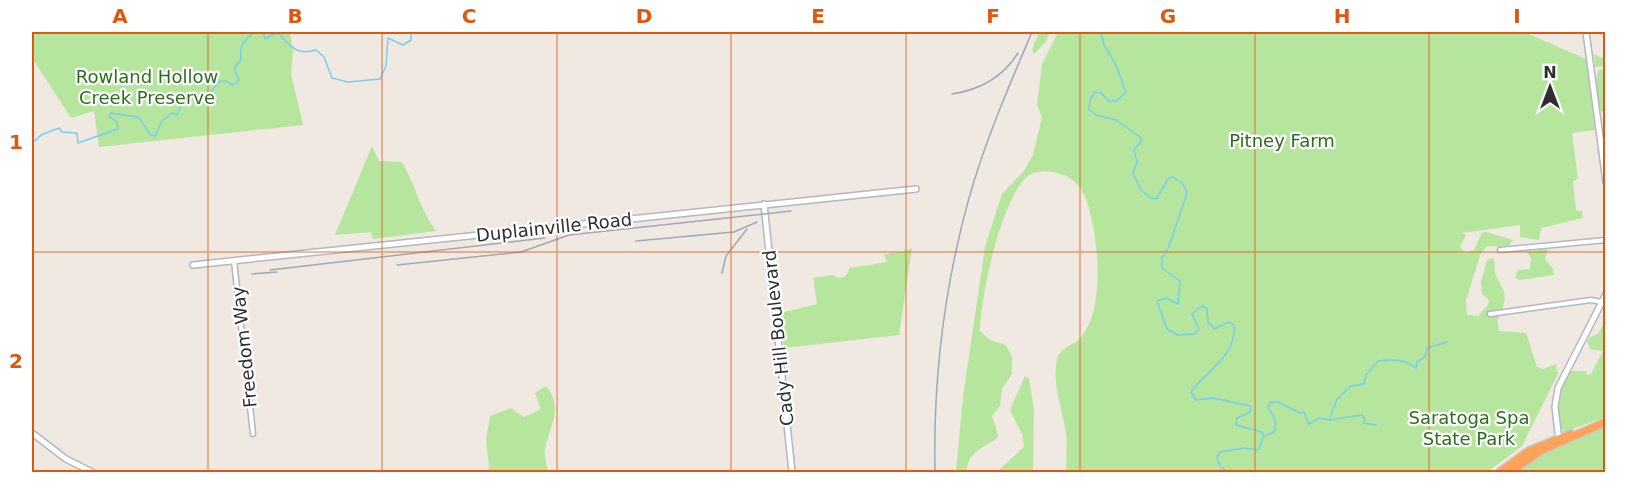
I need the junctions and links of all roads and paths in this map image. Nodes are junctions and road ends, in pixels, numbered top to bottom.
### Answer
1 (1586, 32) edge
2 (1605, 182) edge
3 (916, 189) dead end
4 (764, 204) junction
5 (1605, 240) edge
6 (1500, 250) dead end
7 (234, 261) junction
8 (193, 265) dead end
9 (1605, 294) edge
10 (1602, 302) junction
11 (1490, 314) dead end
12 (1605, 422) edge
13 (32, 434) edge
14 (253, 434) dead end
15 (1559, 440) junction
16 (92, 472) edge
17 (792, 472) edge
18 (1500, 472) edge
19 (1510, 472) edge

1 - 2 street
3 - 4 street, Duplainville Road
4 - 7 street, Duplainville Road
4 - 17 street, Cady Hill Boulevard
5 - 6 street
7 - 8 street, Duplainville Road
7 - 14 street, Freedom Way
9 - 10 street
10 - 11 street
10 - 15 street
12 - 15 highway
13 - 16 street
15 - 18 highway
15 - 19 highway

